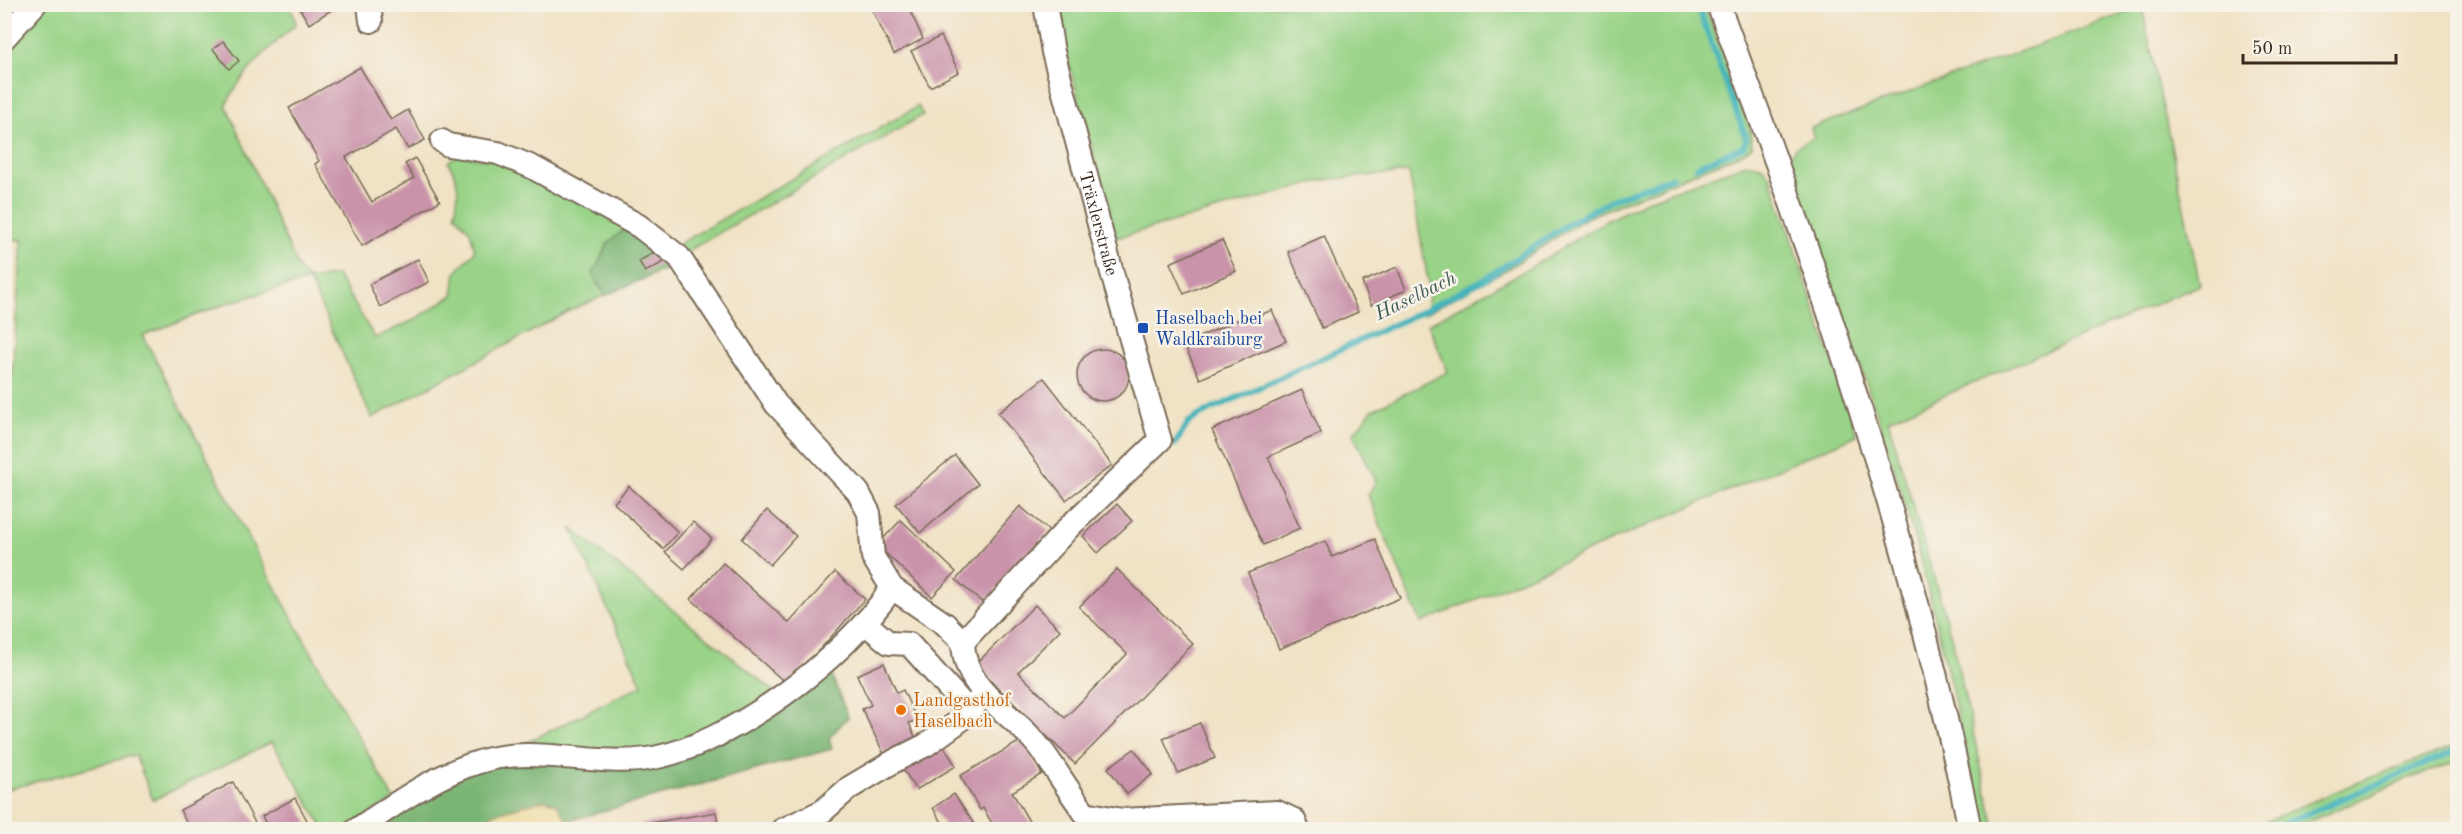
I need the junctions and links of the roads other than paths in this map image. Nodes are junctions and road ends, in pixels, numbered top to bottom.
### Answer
1 (35, 4) edge
2 (1044, 4) edge
3 (1718, 4) edge
4 (4, 38) edge
5 (442, 141) dead end
6 (892, 588) junction
7 (865, 623) junction
8 (963, 642) junction
9 (985, 694) junction
10 (969, 711) junction
11 (823, 811) junction
12 (356, 830) edge
13 (782, 830) edge
14 (808, 830) edge
15 (1298, 830) edge
16 (1970, 830) edge

1 - 4 street
2 - 8 street, Träxlerstraße
3 - 16 street
5 - 6 street
6 - 7 street
6 - 8 street
7 - 10 street
7 - 12 street
8 - 9 street
9 - 10 street
9 - 15 street
10 - 11 street
11 - 13 street
11 - 14 street

